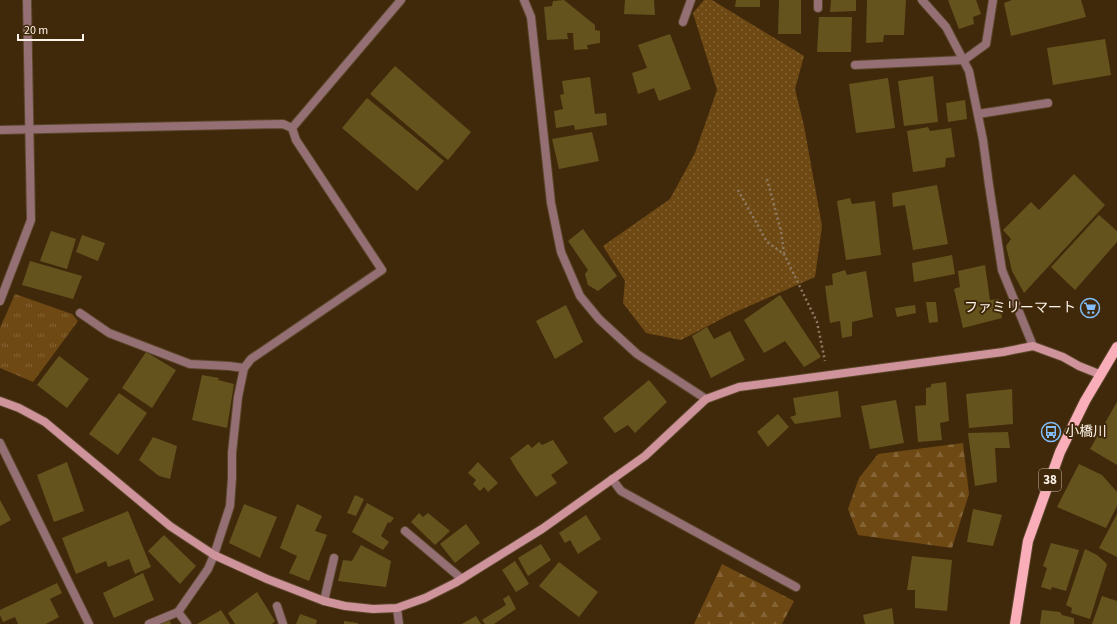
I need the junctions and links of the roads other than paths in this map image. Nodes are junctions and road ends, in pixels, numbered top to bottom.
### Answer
1 (27, 0) edge
2 (400, 0) edge
3 (524, 0) edge
4 (691, 0) edge
5 (922, 0) edge
6 (993, 0) edge
7 (683, 22) dead end
8 (964, 60) junction
9 (855, 64) dead end
10 (1048, 103) dead end
11 (978, 114) junction
12 (292, 128) junction
13 (0, 130) edge
14 (29, 130) junction
15 (0, 300) edge
16 (80, 313) dead end
17 (1033, 346) junction
18 (1117, 347) edge
19 (244, 368) junction
20 (1100, 374) junction
21 (706, 399) junction
22 (0, 401) edge
23 (0, 443) edge
24 (612, 480) junction
25 (405, 531) dead end
26 (214, 555) junction
27 (334, 558) dead end
28 (462, 579) junction
29 (796, 587) dead end
30 (324, 601) junction
31 (278, 606) dead end
32 (397, 608) junction
33 (178, 612) junction
34 (89, 624) edge
35 (149, 624) edge
36 (187, 624) edge
37 (283, 624) edge
38 (399, 624) edge
39 (1015, 624) edge

1 - 14 street
2 - 12 street
3 - 21 street
4 - 7 street
5 - 8 street
6 - 8 street
8 - 9 street
8 - 11 street
10 - 11 street
11 - 17 street
12 - 14 street
12 - 19 street
13 - 14 street
14 - 15 street
16 - 19 street
17 - 20 street
17 - 21 street
18 - 20 main road, 38
19 - 26 street
20 - 39 main road, 38
21 - 24 street
22 - 26 street
23 - 34 street
24 - 28 street
24 - 29 street
25 - 28 street
26 - 30 street
26 - 33 street
27 - 30 street
28 - 32 street
30 - 32 street
31 - 37 street
32 - 38 street
33 - 35 street
33 - 36 street

